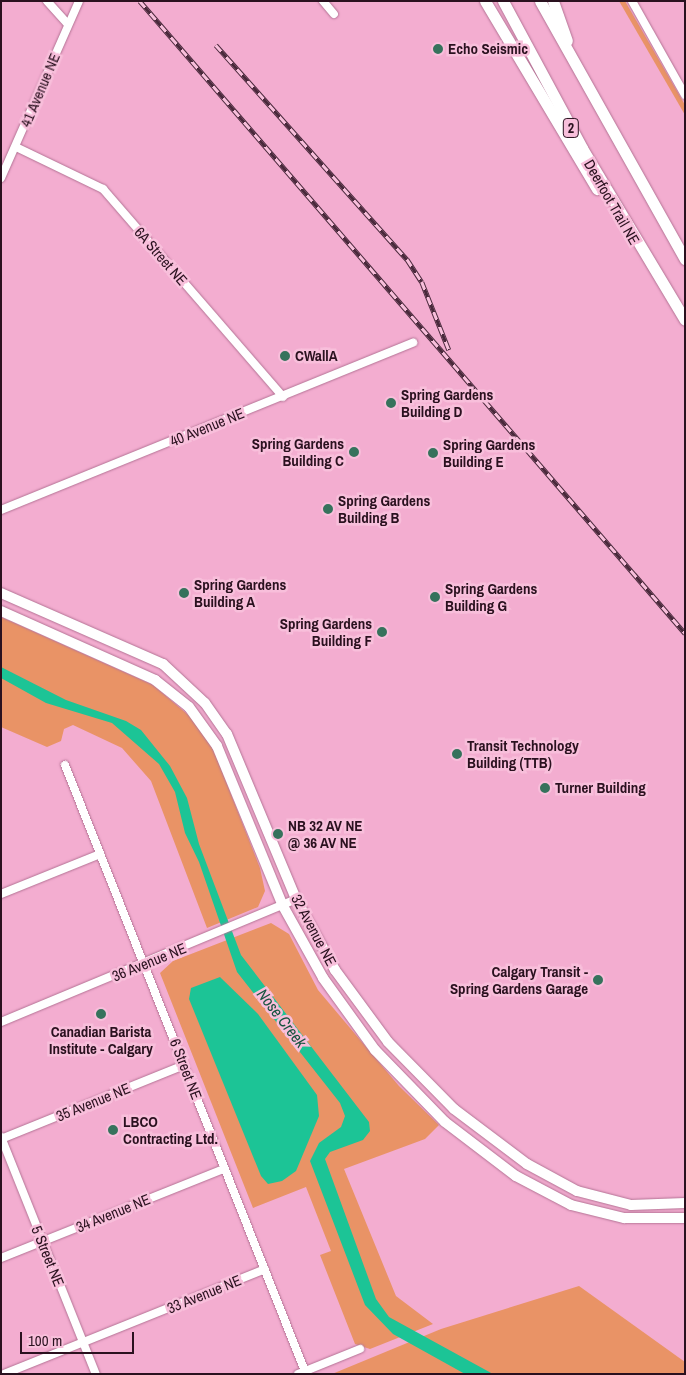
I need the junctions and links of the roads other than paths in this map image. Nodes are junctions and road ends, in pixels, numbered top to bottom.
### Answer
1 (47, 1) edge
2 (79, 1) edge
3 (323, 1) edge
4 (485, 1) edge
5 (504, 1) edge
6 (540, 1) edge
7 (554, 1) edge
8 (632, 1) edge
9 (334, 14) dead end
10 (68, 24) junction
11 (576, 69) junction
12 (685, 95) edge
13 (16, 146) junction
14 (1, 178) edge
15 (642, 253) junction
16 (685, 259) edge
17 (685, 320) edge
18 (414, 343) dead end
19 (282, 397) junction
20 (1, 510) edge
21 (1, 593) edge
22 (1, 611) edge
23 (65, 765) dead end
24 (100, 854) junction
25 (1, 894) edge
26 (296, 899) junction
27 (283, 906) junction
28 (144, 964) junction
29 (1, 1022) edge
30 (184, 1066) junction
31 (1, 1138) edge
32 (224, 1169) junction
33 (685, 1203) edge
34 (685, 1218) edge
35 (43, 1241) junction
36 (1, 1258) edge
37 (265, 1269) junction
38 (84, 1342) junction
39 (360, 1349) dead end
40 (303, 1373) edge
41 (4, 1374) edge
42 (96, 1374) edge

1 - 10 street
2 - 10 street, 41 Avenue NE
3 - 9 street
4 - 15 highway
5 - 15 highway, Deerfoot Trail NE / 2
6 - 11 highway, 2
7 - 11 highway
8 - 12 street
10 - 13 street, 41 Avenue NE
11 - 16 highway, 2
13 - 14 street, 41 Avenue NE
13 - 19 street, 6A Street NE
15 - 17 highway, Deerfoot Trail NE / 2
18 - 19 street, 40 Avenue NE
19 - 20 street, 40 Avenue NE
21 - 26 main road, 32 Avenue NE
22 - 27 main road, 32 Avenue NE
23 - 24 street, 6 Street NE
24 - 25 street
24 - 28 street, 6 Street NE
26 - 27 street, 36 Avenue NE
26 - 33 main road, 32 Avenue NE
27 - 28 street, 36 Avenue NE
27 - 34 main road, 32 Avenue NE
28 - 29 street, 36 Avenue NE
28 - 30 street, 6 Street NE
30 - 31 street, 35 Avenue NE
30 - 32 street, 6 Street NE
31 - 35 street, 5 Street NE
32 - 35 street, 34 Avenue NE
32 - 37 street, 6 Street NE
35 - 36 street, 34 Avenue NE
35 - 38 street, 5 Street NE
37 - 38 street, 33 Avenue NE
37 - 40 street, 6 Street NE
38 - 41 street, 33 Avenue NE
38 - 42 street, 5 Street NE
39 - 40 street

